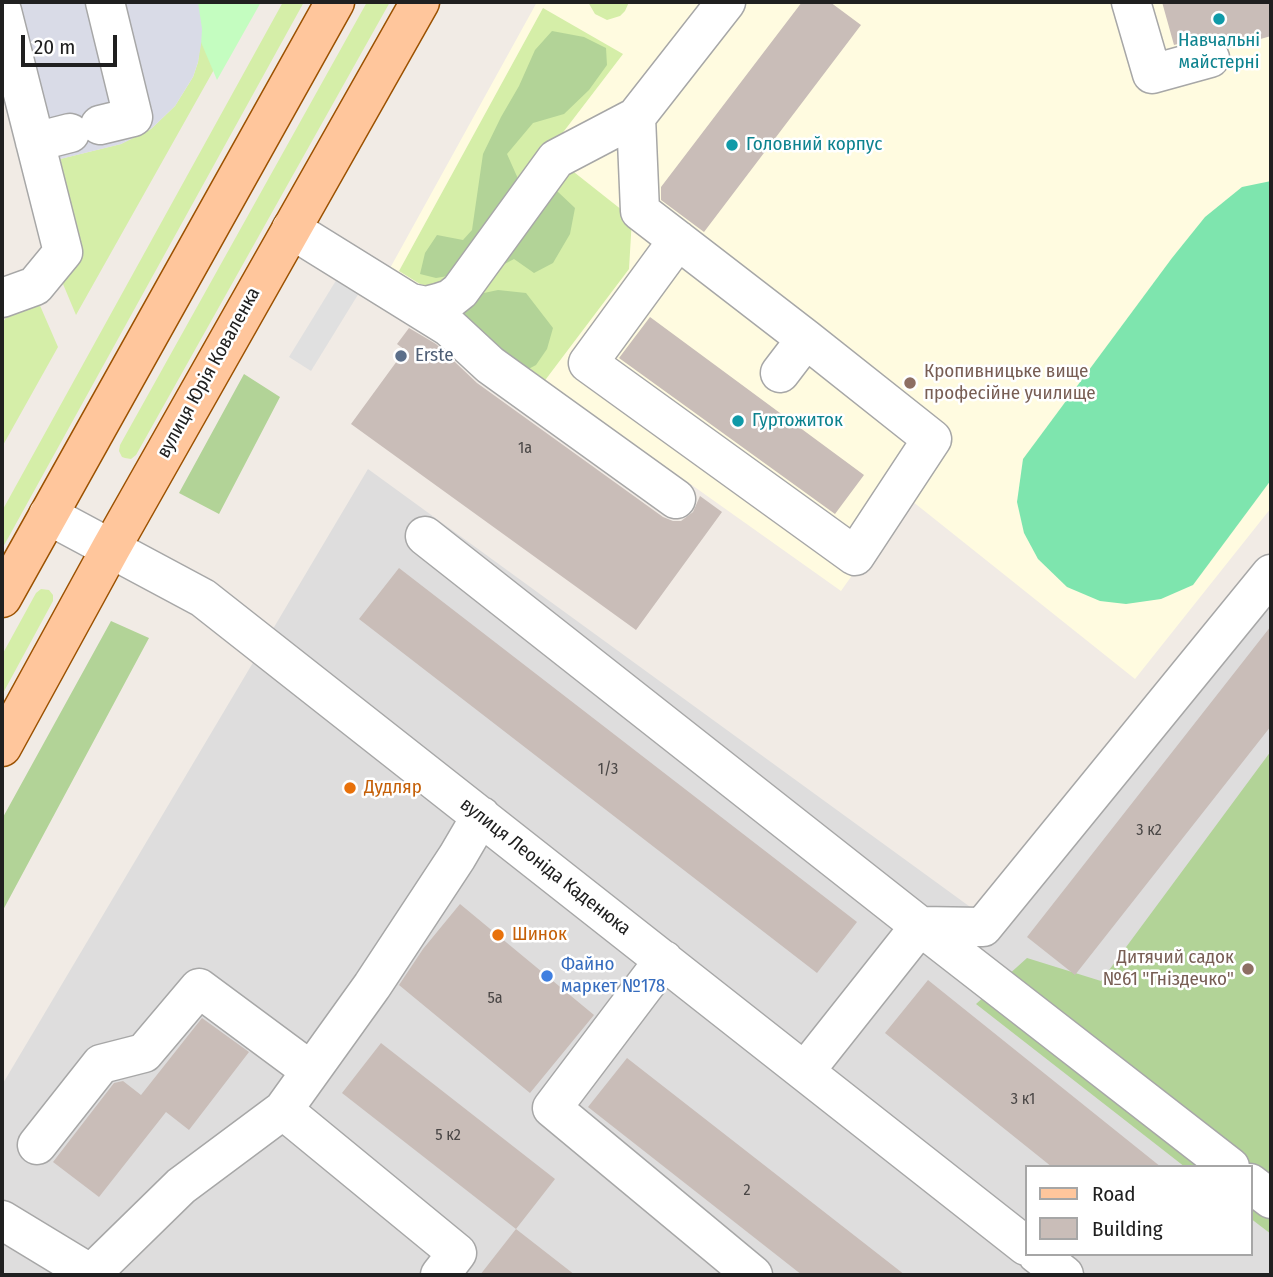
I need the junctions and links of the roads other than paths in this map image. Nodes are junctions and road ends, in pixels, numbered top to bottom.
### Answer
1 (105, 2) edge
2 (335, 2) edge
3 (420, 2) edge
4 (726, 2) edge
5 (1132, 2) edge
6 (2, 11) edge
7 (1210, 58) dead end
8 (636, 117) junction
9 (68, 133) junction
10 (291, 229) junction
11 (678, 240) junction
12 (2, 298) edge
13 (411, 303) junction
14 (806, 339) junction
15 (780, 373) dead end
16 (676, 499) dead end
17 (48, 515) junction
18 (425, 536) dead end
19 (110, 548) junction
20 (1271, 574) edge
21 (2, 598) edge
22 (2, 747) edge
23 (481, 816) junction
24 (920, 926) junction
25 (664, 960) junction
26 (311, 1071) junction
27 (805, 1072) junction
28 (282, 1110) junction
29 (37, 1145) dead end
30 (1227, 1165) edge
31 (1252, 1185) edge
32 (1271, 1199) edge
33 (2, 1220) edge
34 (1024, 1243) edge
35 (1040, 1256) edge
36 (91, 1275) edge
37 (439, 1275) edge
38 (753, 1275) edge
39 (1064, 1275) edge

1 - 9 street
2 - 17 main road
3 - 10 main road, вулиця Юрія Коваленка
4 - 8 street
5 - 7 street
6 - 9 street
8 - 11 street
8 - 13 street
9 - 12 street
10 - 13 street
10 - 19 main road, вулиця Юрія Коваленка
11 - 14 street
11 - 14 street
13 - 16 street
14 - 15 street
17 - 19 street, вулиця Леоніда Каденюка
17 - 21 main road
18 - 24 street
19 - 22 main road, вулиця Юрія Коваленка
19 - 23 street, вулиця Леоніда Каденюка
20 - 24 street
23 - 25 street, вулиця Леоніда Каденюка
23 - 26 street
24 - 27 street
24 - 30 street
25 - 27 street, вулиця Леоніда Каденюка
25 - 38 street
26 - 28 street
26 - 29 street
27 - 34 street, вулиця Леоніда Каденюка
28 - 36 street
28 - 37 street
31 - 32 street
33 - 36 street
35 - 39 street

